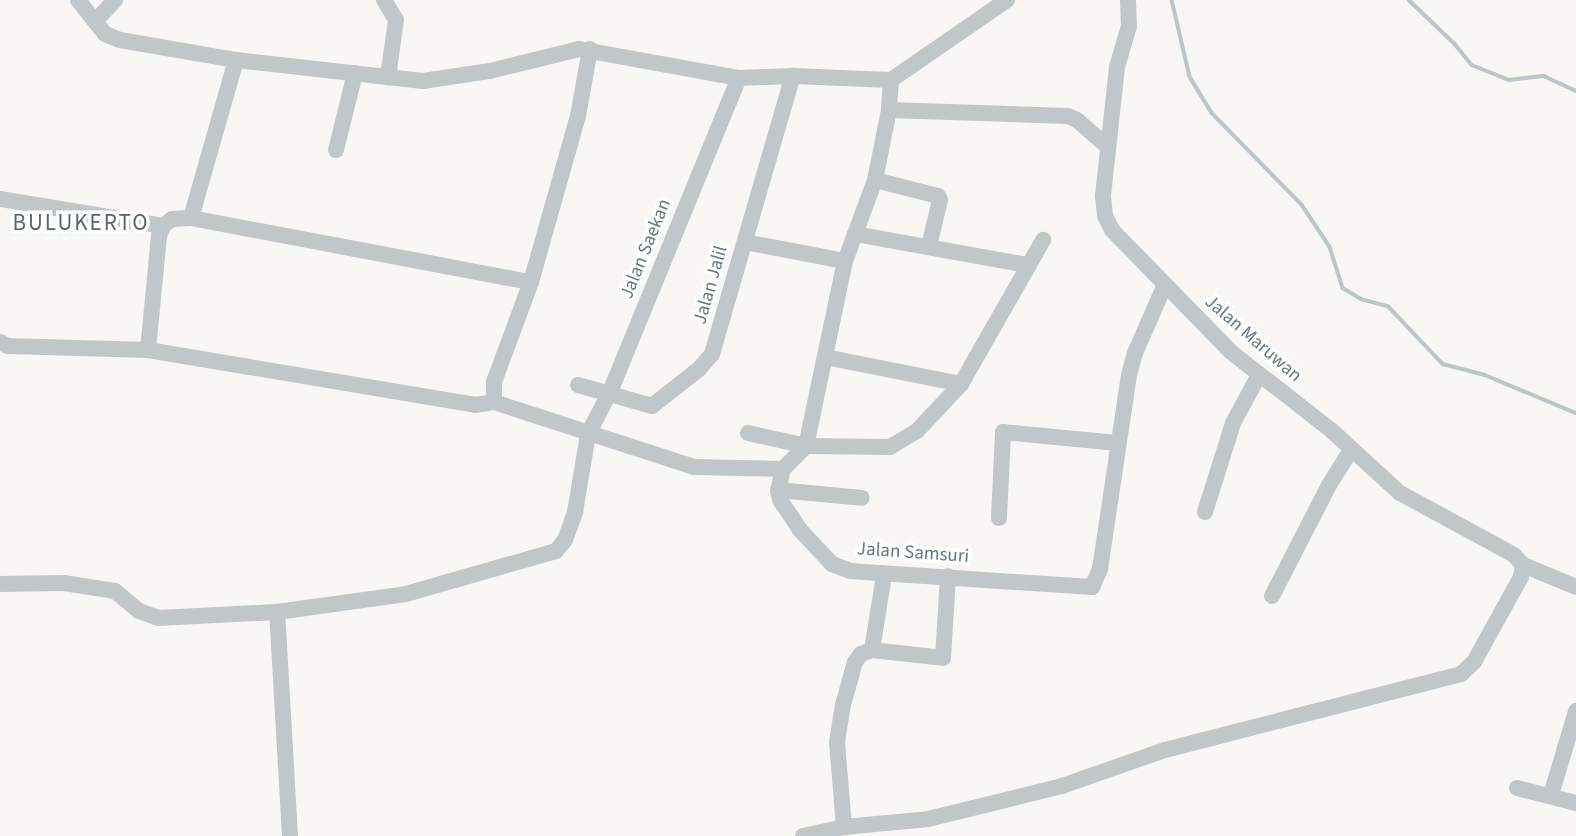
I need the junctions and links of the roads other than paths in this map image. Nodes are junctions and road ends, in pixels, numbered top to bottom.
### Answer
1 (78, 0) edge
2 (115, 0) edge
3 (384, 0) edge
4 (1007, 0) edge
5 (1128, 0) edge
6 (95, 21) junction
7 (590, 49) junction
8 (236, 60) junction
9 (355, 73) junction
10 (793, 76) junction
11 (388, 77) junction
12 (739, 78) junction
13 (891, 80) junction
14 (889, 110) junction
15 (1107, 146) junction
16 (336, 150) dead end
17 (875, 180) junction
18 (0, 199) edge
19 (191, 218) junction
20 (163, 226) junction
21 (855, 234) junction
22 (1043, 240) dead end
23 (745, 242) junction
24 (929, 246) junction
25 (845, 261) junction
26 (1028, 265) junction
27 (531, 282) junction
28 (1164, 287) junction
29 (0, 342) edge
30 (148, 349) junction
31 (825, 357) junction
32 (1259, 375) junction
33 (961, 384) junction
34 (578, 385) dead end
35 (610, 392) junction
36 (494, 402) junction
37 (588, 433) junction
38 (748, 433) dead end
39 (1117, 443) junction
40 (806, 446) junction
41 (1351, 450) junction
42 (783, 469) junction
43 (778, 489) junction
44 (862, 498) dead end
45 (1205, 512) dead end
46 (999, 518) dead end
47 (1523, 565) junction
48 (884, 575) junction
49 (948, 576) junction
50 (0, 584) edge
51 (1576, 587) edge
52 (1272, 596) dead end
53 (277, 612) junction
54 (872, 650) junction
55 (1576, 711) edge
56 (1517, 788) dead end
57 (1551, 795) junction
58 (1576, 803) edge
59 (844, 827) junction
60 (929, 828) edge
61 (290, 836) edge
62 (803, 836) edge

1 - 6 street
2 - 6 street
3 - 11 street
4 - 13 street
5 - 15 street, Jalan Maruwan
6 - 8 street
7 - 11 street
7 - 12 street
7 - 27 street
8 - 9 street
8 - 19 street
9 - 11 street
9 - 16 street
10 - 12 street
10 - 13 street
10 - 23 street, Jalan Jalil
12 - 35 street, Jalan Saekan
13 - 14 street
14 - 15 street
14 - 17 street
15 - 28 street, Jalan Maruwan
17 - 21 street
17 - 24 street
18 - 20 street
19 - 20 street
19 - 27 street
20 - 30 street
21 - 24 street
21 - 25 street
22 - 26 street
23 - 25 street
23 - 35 street, Jalan Jalil
24 - 26 street
25 - 31 street
26 - 33 street
27 - 36 street
28 - 32 street, Jalan Maruwan
28 - 39 street, Jalan Samsuri
29 - 30 street
30 - 36 street
31 - 33 street
31 - 40 street
32 - 41 street, Jalan Maruwan
32 - 45 street
33 - 40 street
34 - 35 street, Jalan Jalil
35 - 37 street, Jalan Saekan
36 - 37 street
37 - 42 street
37 - 53 street, Jalan Saekan
38 - 40 street
39 - 46 street
39 - 49 street, Jalan Samsuri
40 - 42 street
41 - 47 street, Jalan Maruwan
41 - 52 street
42 - 43 street
43 - 44 street
43 - 48 street, Jalan Samsuri
47 - 51 street, Jalan Maruwan
47 - 60 street
48 - 49 street, Jalan Samsuri
48 - 54 street
49 - 54 street
50 - 53 street, Jalan Saekan
53 - 61 street
54 - 59 street
55 - 57 street
56 - 57 street
57 - 58 street
59 - 60 street
59 - 62 street

